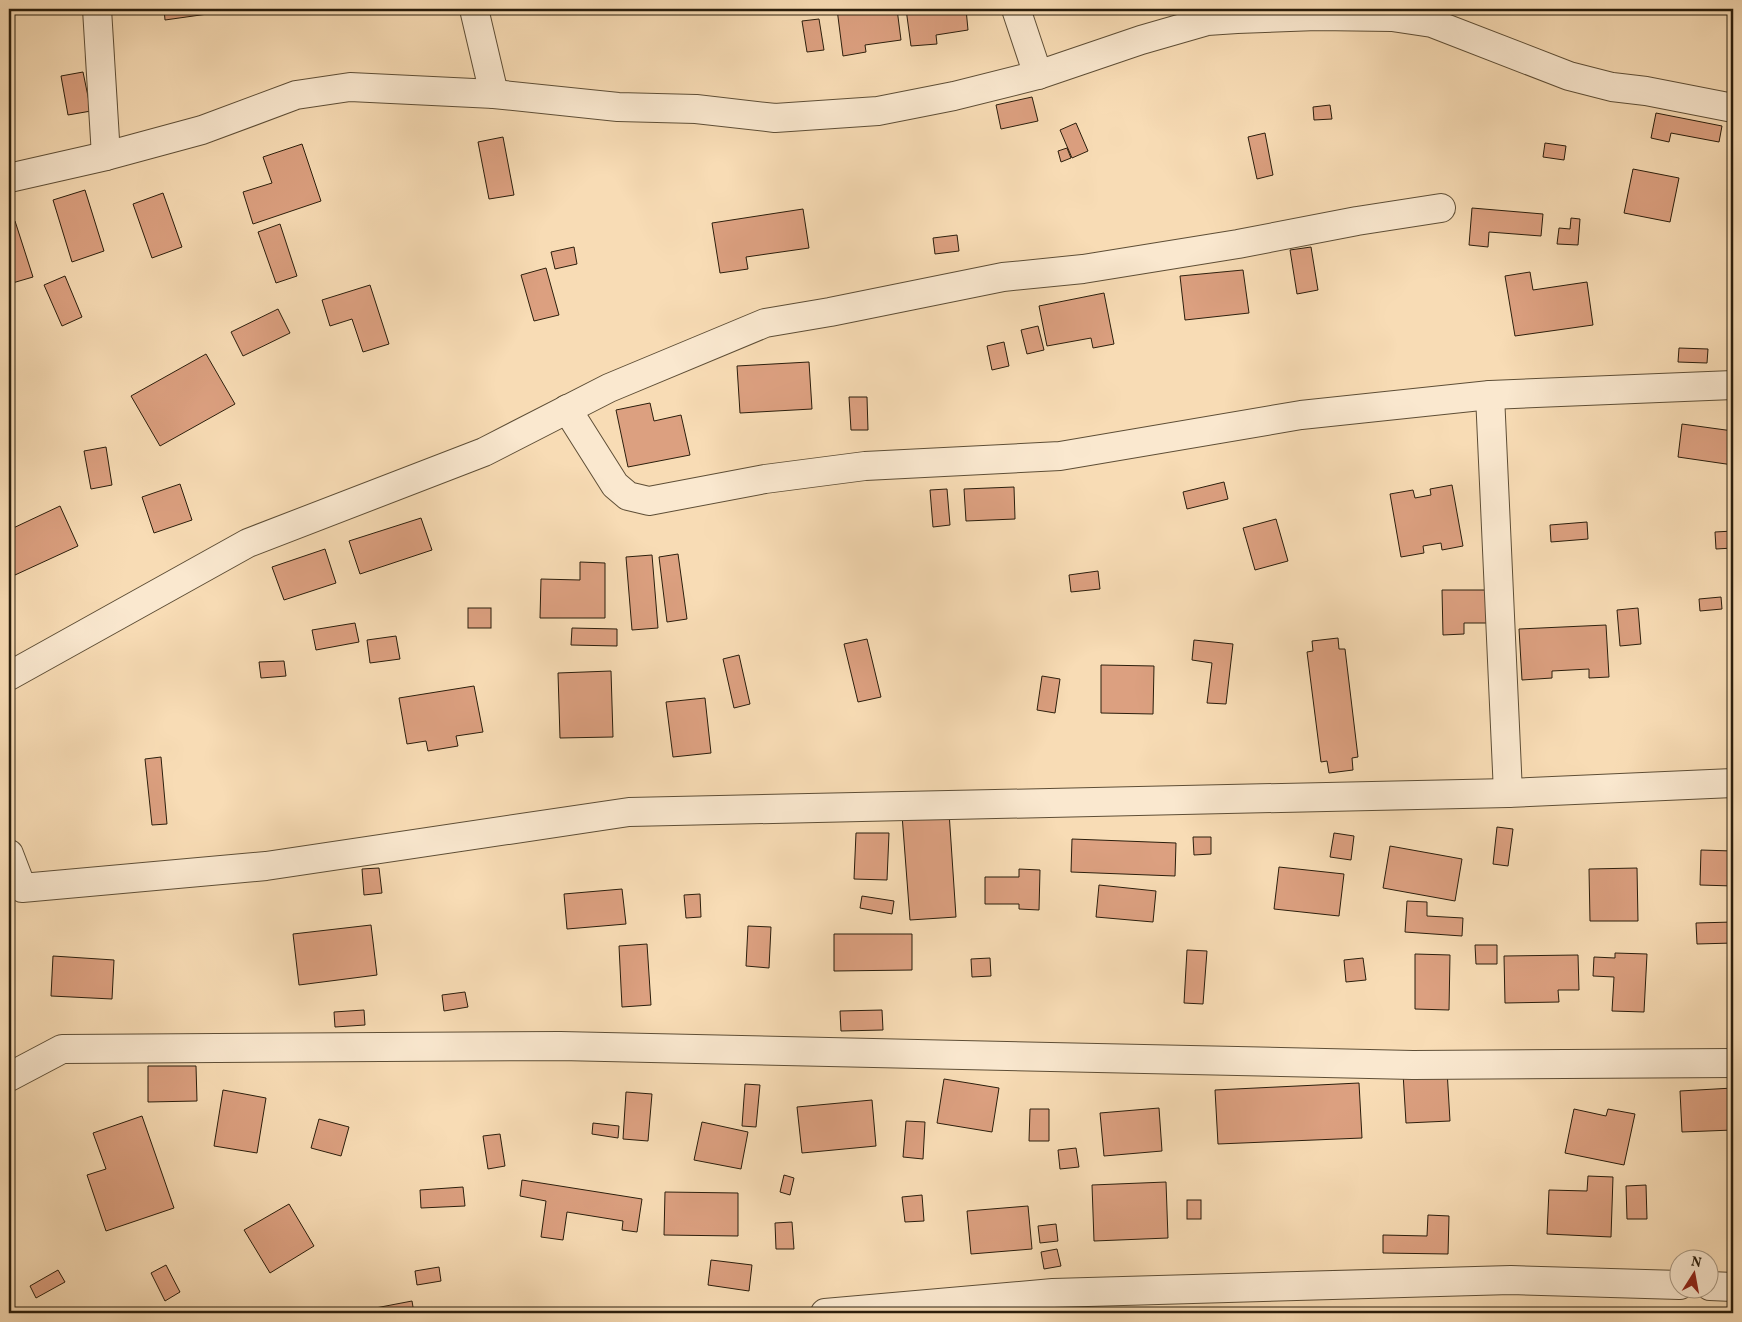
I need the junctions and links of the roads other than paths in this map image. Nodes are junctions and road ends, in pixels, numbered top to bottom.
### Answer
1 (96, 9) edge
2 (474, 9) edge
3 (1016, 9) edge
4 (1038, 75) junction
5 (494, 94) junction
6 (1733, 108) edge
7 (106, 156) junction
8 (9, 178) edge
9 (1441, 208) dead end
10 (1733, 385) edge
11 (1490, 395) junction
12 (567, 409) junction
13 (9, 676) edge
14 (1733, 783) edge
15 (1508, 793) junction
16 (9, 854) edge
17 (1733, 1063) edge
18 (9, 1077) edge
19 (1670, 1285) edge
20 (1720, 1286) edge
21 (1733, 1287) edge
22 (825, 1313) edge

1 - 7 street
2 - 5 street
3 - 4 street
4 - 5 street
4 - 6 street
5 - 7 street
7 - 8 street
9 - 12 street
10 - 11 street
11 - 12 street
11 - 15 street
12 - 13 street
14 - 15 street
15 - 16 street
17 - 18 street
19 - 22 street
20 - 21 street

